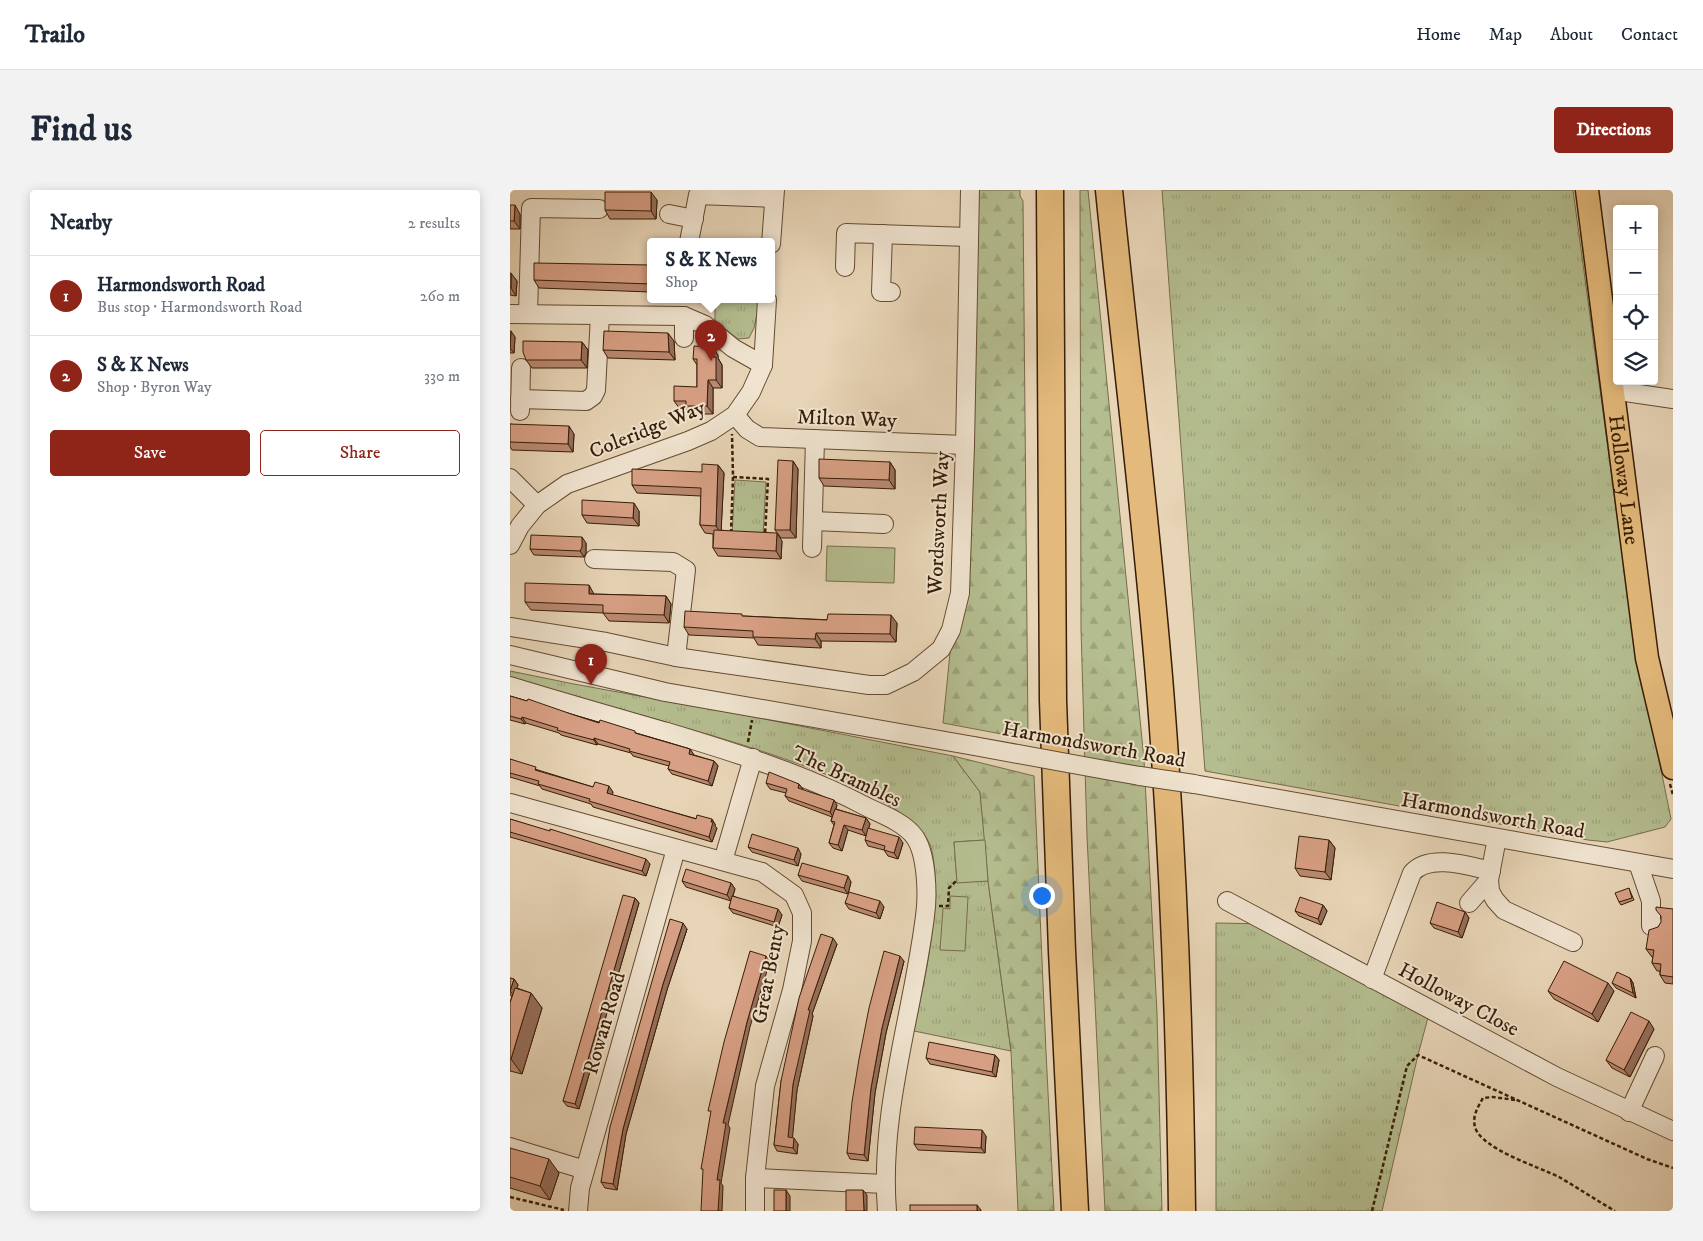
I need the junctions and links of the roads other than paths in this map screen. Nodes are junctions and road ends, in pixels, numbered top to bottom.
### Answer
1 (970, 190) edge
2 (1050, 190) edge
3 (1109, 190) edge
4 (1587, 190) edge
5 (774, 194) edge
6 (599, 209) dead end
7 (669, 214) dead end
8 (694, 219) junction
9 (883, 234) junction
10 (969, 237) junction
11 (691, 238) edge
12 (771, 238) edge
13 (845, 267) dead end
14 (891, 292) dead end
15 (767, 303) edge
16 (519, 314) edge
17 (600, 314) junction
18 (684, 316) junction
19 (684, 338) dead end
20 (763, 365) junction
21 (521, 368) dead end
22 (1612, 390) junction
23 (1673, 398) edge
24 (733, 416) junction
25 (815, 439) junction
26 (965, 445) junction
27 (510, 478) edge
28 (537, 506) junction
29 (813, 521) junction
30 (884, 524) dead end
31 (510, 545) edge
32 (812, 548) dead end
33 (594, 559) dead end
34 (510, 627) edge
35 (510, 655) edge
36 (676, 657) junction
37 (510, 686) edge
38 (749, 757) junction
39 (1673, 768) edge
40 (510, 803) edge
41 (1497, 838) junction
42 (676, 849) junction
43 (723, 861) junction
44 (1638, 863) junction
45 (1673, 869) edge
46 (1490, 876) junction
47 (1227, 901) dead end
48 (1469, 903) dead end
49 (1656, 927) edge
50 (1573, 942) dead end
51 (1372, 979) junction
52 (1656, 1056) dead end
53 (1629, 1112) junction
54 (1673, 1131) edge
55 (510, 1147) edge
56 (585, 1170) junction
57 (755, 1178) junction
58 (885, 1184) junction
59 (578, 1211) edge
60 (755, 1211) edge
61 (887, 1211) edge
62 (1075, 1211) edge
63 (1182, 1211) edge

1 - 10 street, Wordsworth Way
2 - 62 highway
3 - 63 highway
4 - 22 main road, Holloway Lane
5 - 8 street
5 - 12 street
6 - 16 street
7 - 8 street
8 - 11 street
9 - 10 street
9 - 13 street
9 - 14 street
10 - 26 street, Wordsworth Way
15 - 20 street, Coleridge Way
16 - 17 street
17 - 18 street
17 - 21 street
18 - 19 street
18 - 20 street
20 - 24 street, Coleridge Way
22 - 23 street
22 - 39 main road, Holloway Lane
24 - 25 street, Milton Way
24 - 28 street, Coleridge Way
25 - 26 street, Milton Way
25 - 29 street
26 - 36 street, Wordsworth Way
27 - 28 street
28 - 31 street, Coleridge Way
29 - 30 street
29 - 32 street
33 - 36 street
34 - 36 street, Wordsworth Way
35 - 41 street, Harmondsworth Road, bridge
37 - 38 street, The Brambles
38 - 43 street
38 - 58 street, The Brambles
40 - 42 street, Great Benty
41 - 44 street, Harmondsworth Road
41 - 46 street
42 - 43 street, Great Benty
42 - 56 street, Rowan Road
43 - 57 street, Great Benty
44 - 45 street, Harmondsworth Road
44 - 49 street
46 - 48 street
46 - 50 street
46 - 51 street
47 - 51 street, Holloway Close
51 - 53 street, Holloway Close
52 - 53 street
53 - 54 street, Holloway Close
55 - 56 street
56 - 59 street, Rowan Road
57 - 58 street
57 - 60 street, Great Benty
58 - 61 street, The Brambles

